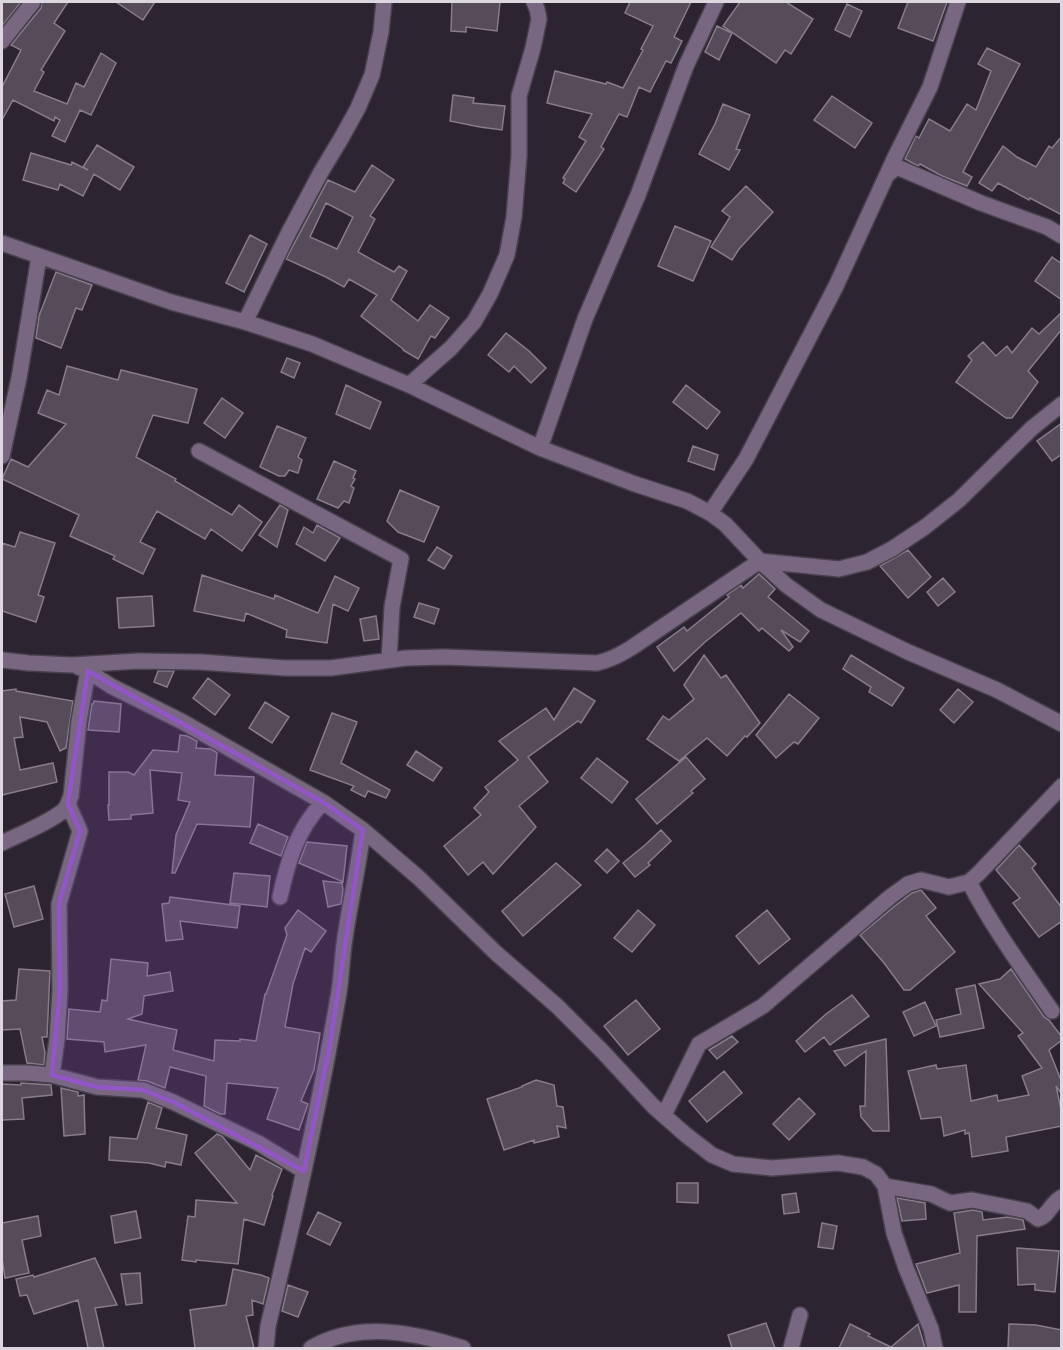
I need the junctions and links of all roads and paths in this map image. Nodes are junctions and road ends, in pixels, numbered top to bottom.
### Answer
1 (33, 2) edge
2 (384, 2) edge
3 (534, 2) edge
4 (716, 2) edge
5 (958, 2) edge
6 (2, 40) edge
7 (887, 175) junction
8 (1062, 236) edge
9 (2, 243) edge
10 (39, 256) junction
11 (245, 322) junction
12 (409, 385) junction
13 (1062, 404) edge
14 (540, 448) junction
15 (199, 450) dead end
16 (2, 456) edge
17 (710, 513) junction
18 (760, 561) junction
19 (2, 660) edge
20 (389, 660) junction
21 (72, 665) junction
22 (88, 671) junction
23 (1062, 724) edge
24 (1062, 786) edge
25 (323, 802) junction
26 (68, 804) junction
27 (363, 830) junction
28 (2, 843) edge
29 (969, 882) junction
30 (280, 897) dead end
31 (1052, 1011) dead end
32 (2, 1073) edge
33 (52, 1075) junction
34 (664, 1115) junction
35 (304, 1171) junction
36 (885, 1185) junction
37 (1062, 1197) edge
38 (800, 1315) dead end
39 (266, 1348) edge
40 (311, 1348) edge
41 (463, 1348) edge
42 (791, 1348) edge
43 (935, 1348) edge

1 - 6 street
2 - 11 street
3 - 12 street
4 - 14 street
5 - 7 street
7 - 8 street
7 - 17 street
9 - 10 street
10 - 11 street
10 - 16 street
11 - 12 street
12 - 14 street
13 - 18 street
14 - 17 street
15 - 20 street
17 - 18 street
18 - 20 street
18 - 23 street
19 - 21 street
20 - 21 street
21 - 22 street
22 - 25 street
22 - 26 street
24 - 29 street
25 - 27 street
25 - 30 street
26 - 28 street
26 - 33 street
27 - 34 street
27 - 35 street
29 - 31 street
29 - 34 street
32 - 33 street
33 - 35 street
34 - 36 street
35 - 39 street
36 - 37 street
36 - 43 street
38 - 42 street
40 - 41 street

